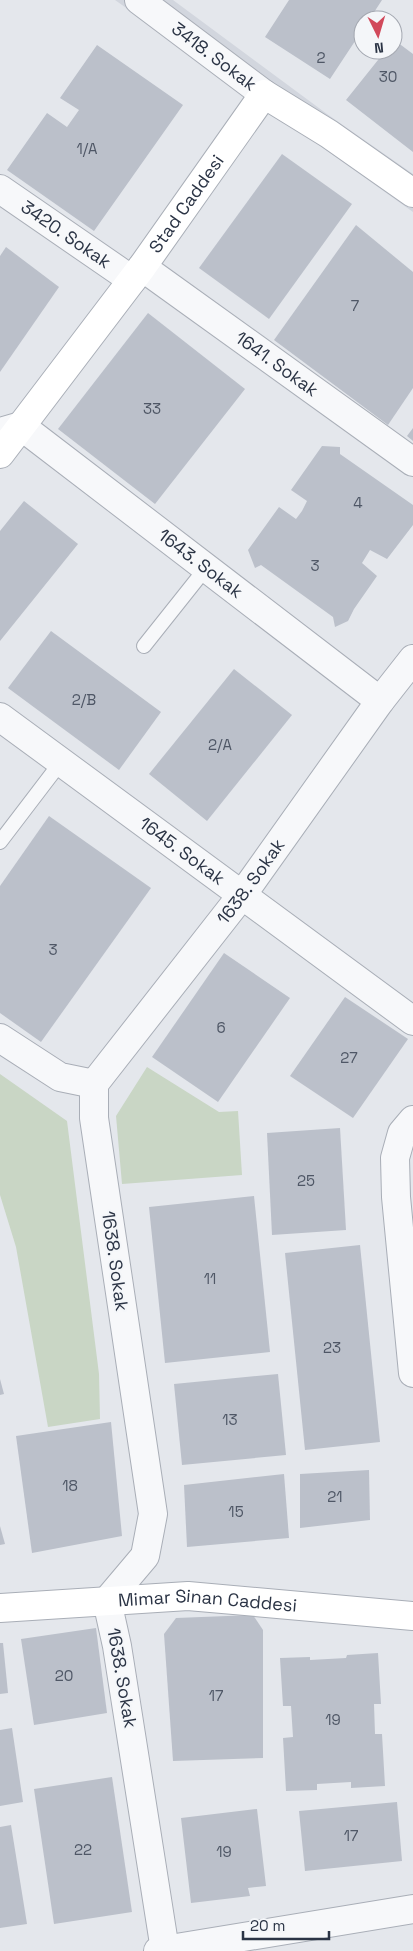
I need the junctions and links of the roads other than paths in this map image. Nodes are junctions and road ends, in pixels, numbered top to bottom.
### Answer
1 (139, 0) edge
2 (264, 94) junction
3 (0, 190) edge
4 (413, 193) edge
5 (137, 274) junction
6 (11, 429) edge
7 (0, 454) edge
8 (413, 462) edge
9 (206, 568) junction
10 (144, 646) dead end
11 (413, 659) edge
12 (380, 702) junction
13 (0, 717) edge
14 (61, 762) junction
15 (0, 842) edge
16 (242, 895) junction
17 (413, 1021) edge
18 (0, 1038) edge
19 (94, 1084) junction
20 (413, 1120) edge
21 (413, 1373) edge
22 (108, 1601) junction
23 (0, 1608) edge
24 (413, 1616) edge
25 (413, 1910) edge
26 (161, 1951) edge

1 - 2 street, 3418. Sokak
2 - 4 street
2 - 5 street, Stad Caddesi
3 - 5 street, 3420. Sokak
5 - 6 street, Stad Caddesi
5 - 8 street, 1641. Sokak
6 - 7 street, Stad Caddesi
6 - 9 street, 1643. Sokak
9 - 10 lane
9 - 12 street, 1643. Sokak
11 - 12 street, 1638. Sokak
12 - 16 street, 1638. Sokak
13 - 14 street, 1645. Sokak
14 - 15 lane
14 - 16 street, 1645. Sokak
16 - 17 street, 1645. Sokak
16 - 19 street, 1638. Sokak
18 - 19 street
19 - 22 street, 1638. Sokak
20 - 21 street
22 - 23 street, Mimar Sinan Caddesi
22 - 24 street, Mimar Sinan Caddesi
22 - 26 street, 1638. Sokak
25 - 26 street

